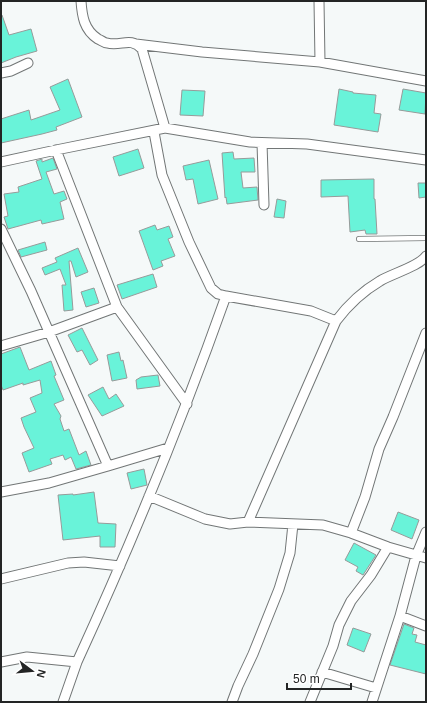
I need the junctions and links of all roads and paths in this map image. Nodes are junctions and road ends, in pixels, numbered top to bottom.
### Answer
1 (81, 1) edge
2 (319, 1) edge
3 (136, 44) junction
4 (320, 62) junction
5 (28, 64) dead end
6 (1, 73) edge
7 (426, 82) edge
8 (166, 128) junction
9 (154, 132) junction
10 (262, 143) junction
11 (56, 150) junction
12 (426, 160) edge
13 (1, 162) edge
14 (264, 205) dead end
15 (1, 229) edge
16 (426, 238) edge
17 (359, 239) dead end
18 (5, 247) edge
19 (426, 256) edge
20 (226, 296) junction
21 (117, 307) junction
22 (336, 321) junction
23 (48, 332) junction
24 (426, 333) edge
25 (1, 346) edge
26 (187, 404) junction
27 (168, 448) junction
28 (108, 466) junction
29 (1, 492) edge
30 (149, 496) junction
31 (248, 522) junction
32 (293, 524) junction
33 (426, 532) edge
34 (351, 533) junction
35 (388, 547) junction
36 (416, 556) junction
37 (426, 558) edge
38 (120, 566) junction
39 (1, 579) edge
40 (400, 616) junction
41 (426, 626) edge
42 (1, 662) edge
43 (77, 662) junction
44 (322, 672) junction
45 (376, 688) junction
46 (63, 702) edge
47 (232, 702) edge
48 (310, 702) edge
49 (372, 702) edge

1 - 3 street
2 - 4 street
3 - 4 street
3 - 8 street
4 - 7 street
5 - 6 street
8 - 9 street
8 - 10 street
9 - 11 street
9 - 20 street
10 - 12 street
10 - 14 street
11 - 13 street
11 - 21 street
15 - 18 street
16 - 17 lane
18 - 23 street
19 - 22 street
20 - 22 street
20 - 26 street
21 - 23 street
21 - 26 street
22 - 31 street
23 - 25 street
23 - 28 street
24 - 34 street
26 - 27 street
27 - 28 street
27 - 30 street
28 - 29 street
30 - 31 street
30 - 38 street
31 - 32 street
32 - 34 street
32 - 47 street
33 - 36 street
34 - 35 street
35 - 36 street
35 - 44 street
36 - 37 street
36 - 40 street
38 - 39 street
38 - 43 street
40 - 41 street
40 - 45 street
42 - 43 street
43 - 46 street
44 - 45 street
44 - 48 street
45 - 49 street

